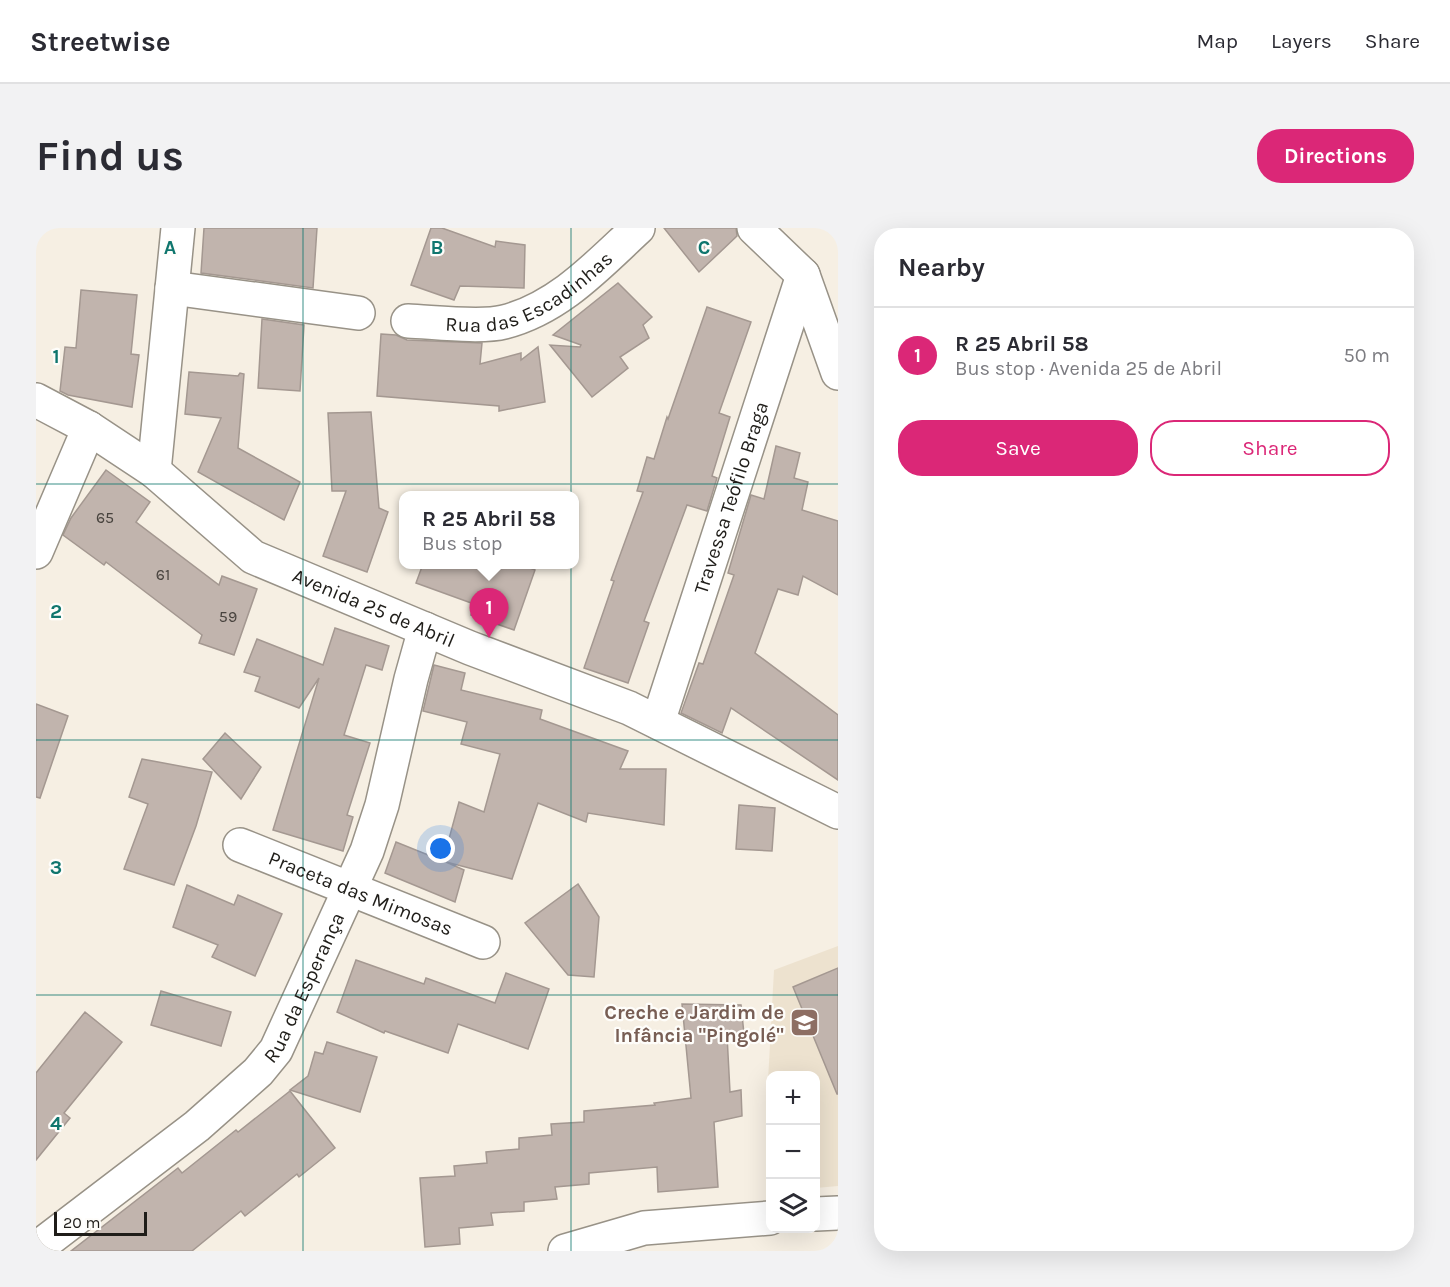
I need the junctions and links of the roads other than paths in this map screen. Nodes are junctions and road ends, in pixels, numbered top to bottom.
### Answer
1 (178, 228) edge
2 (638, 228) edge
3 (754, 228) edge
4 (802, 275) junction
5 (172, 288) junction
6 (358, 313) dead end
7 (408, 321) dead end
8 (838, 373) edge
9 (36, 400) edge
10 (89, 428) junction
11 (154, 471) junction
12 (36, 552) edge
13 (425, 629) junction
14 (658, 722) junction
15 (838, 812) edge
16 (240, 845) dead end
17 (349, 888) junction
18 (483, 942) dead end
19 (838, 1213) edge
20 (820, 1214) edge
21 (766, 1218) edge
22 (36, 1249) edge
23 (565, 1251) edge

1 - 5 street
2 - 7 street, Rua das Escadinhas
3 - 4 street
4 - 8 street
4 - 14 street, Travessa Teófilo Braga
5 - 6 street
5 - 11 street
9 - 10 street, Avenida 25 de Abril
10 - 11 street, Avenida 25 de Abril
10 - 12 street
11 - 13 street, Avenida 25 de Abril
13 - 14 street, Avenida 25 de Abril
13 - 17 street, Rua da Esperança
14 - 15 street, Avenida 25 de Abril
16 - 17 street, Praceta das Mimosas
17 - 18 street, Praceta das Mimosas
17 - 22 street, Rua da Esperança
19 - 20 street
21 - 23 street

